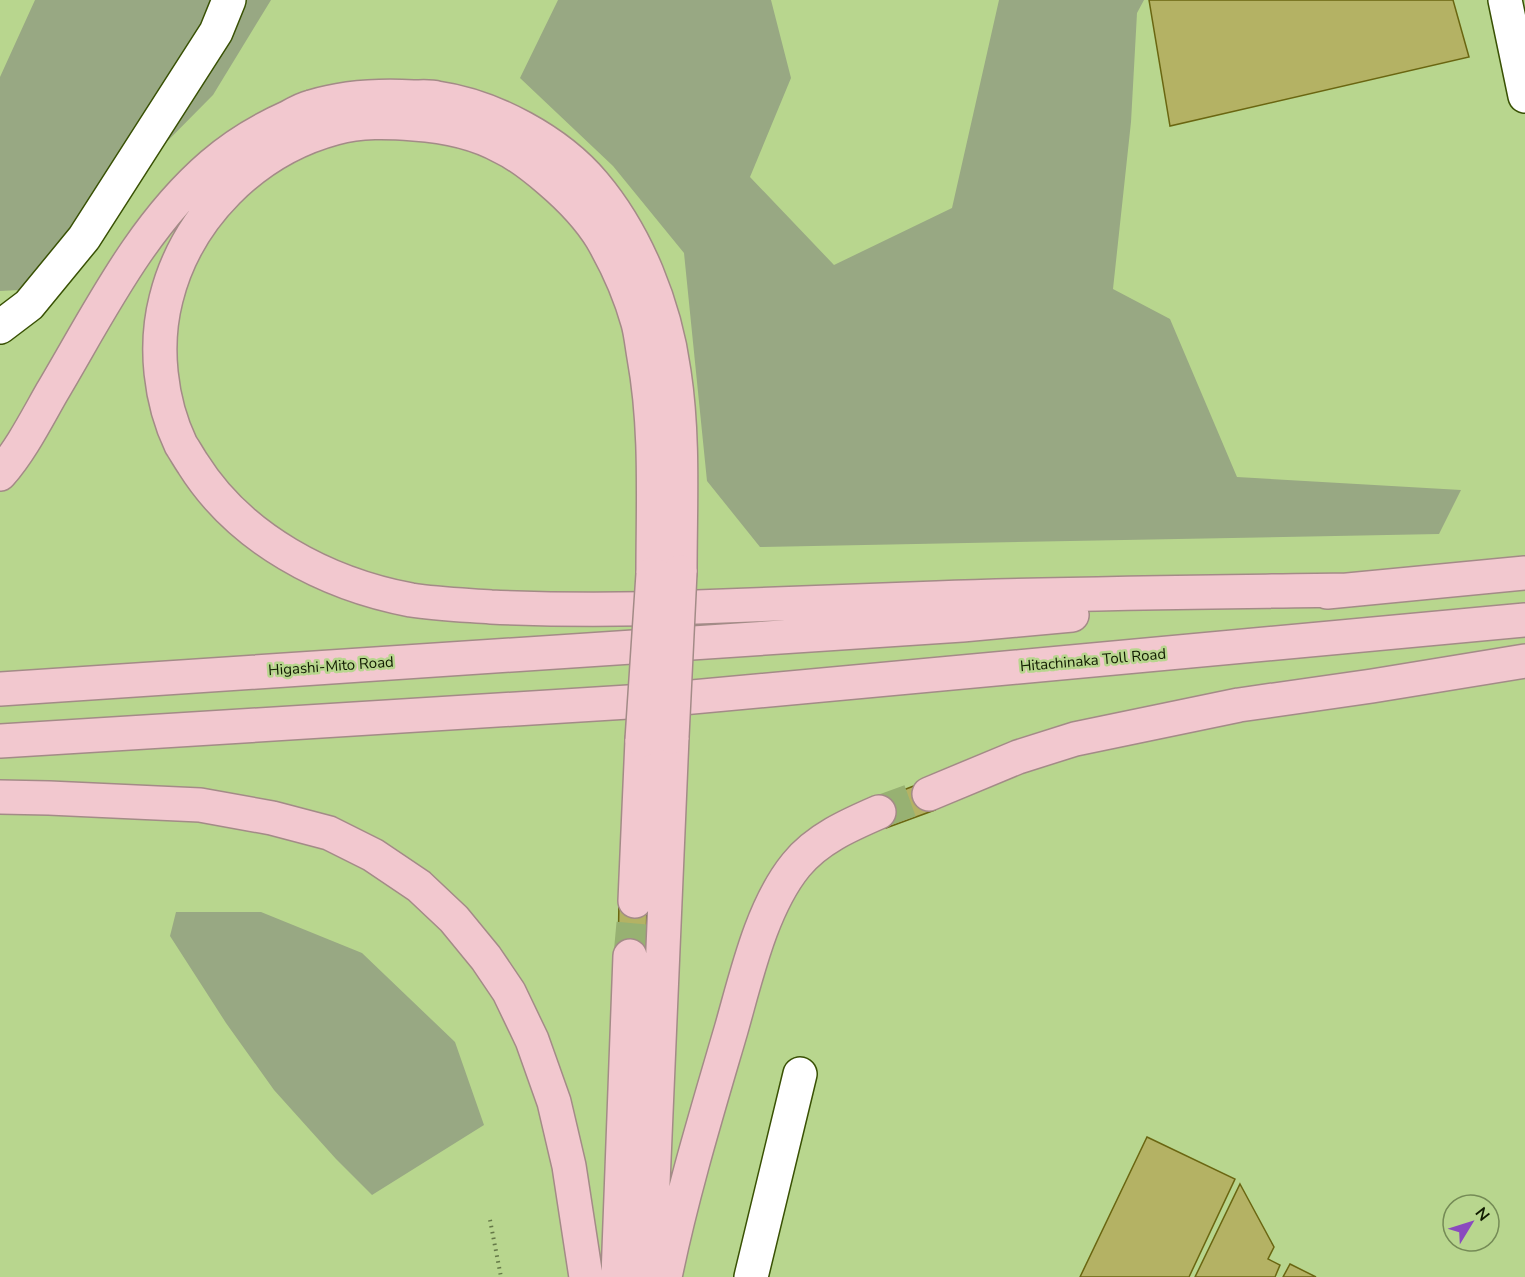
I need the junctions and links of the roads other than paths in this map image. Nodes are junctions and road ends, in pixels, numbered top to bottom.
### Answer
1 (229, 0) edge
2 (1505, 0) edge
3 (1525, 96) edge
4 (0, 327) edge
5 (0, 474) edge
6 (666, 573) junction
7 (1525, 573) edge
8 (1349, 590) junction
9 (1525, 620) edge
10 (1525, 661) edge
11 (0, 689) edge
12 (657, 739) junction
13 (0, 741) edge
14 (928, 794) tunnel mouth
15 (0, 797) edge
16 (879, 812) tunnel mouth
17 (635, 901) tunnel mouth
18 (630, 956) tunnel mouth
19 (800, 1074) dead end
20 (586, 1277) edge
21 (618, 1277) edge
22 (649, 1277) edge
23 (665, 1277) edge
24 (751, 1277) edge

1 - 4 street
2 - 3 street
5 - 6 highway
6 - 8 highway
6 - 12 highway, bridge
7 - 8 highway
8 - 11 highway, Higashi-Mito Road
9 - 13 highway, Hitachinaka Toll Road
10 - 14 highway
12 - 17 highway
12 - 22 highway
15 - 20 highway
16 - 23 highway
18 - 21 highway
19 - 24 street

